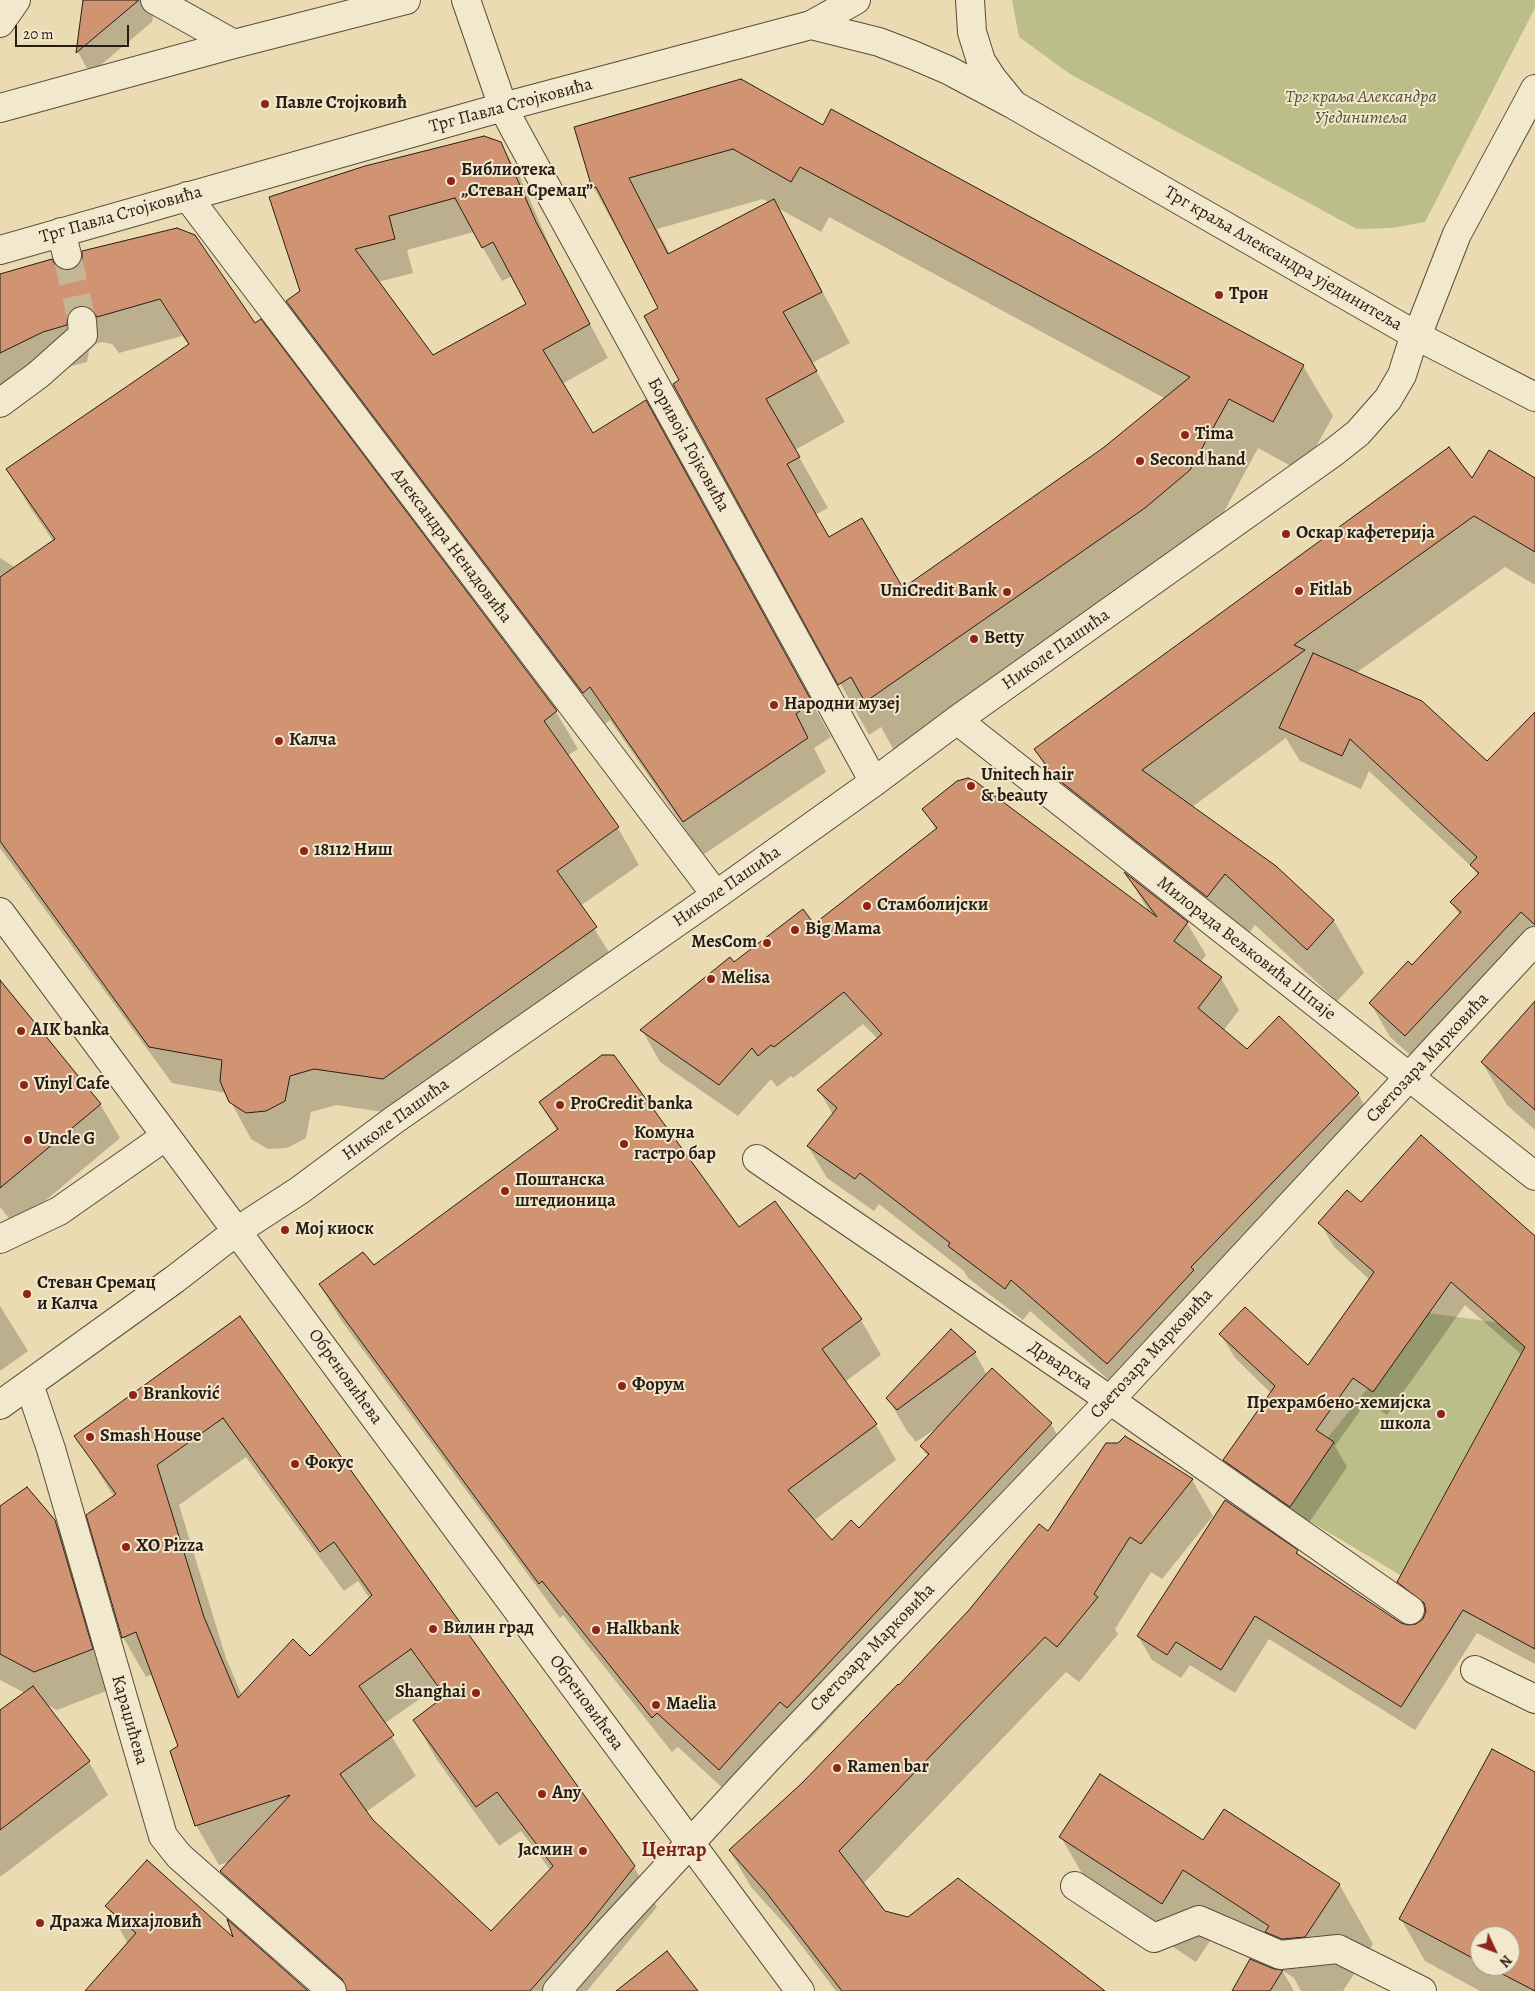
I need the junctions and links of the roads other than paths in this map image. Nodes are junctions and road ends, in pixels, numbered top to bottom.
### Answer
1 (16, 0) edge
2 (155, 0) edge
3 (406, 0) edge
4 (466, 0) edge
5 (856, 0) edge
6 (950, 0) edge
7 (970, 0) edge
8 (0, 23) edge
9 (811, 25) junction
10 (234, 44) junction
11 (981, 61) junction
12 (1535, 89) edge
13 (1014, 105) junction
14 (503, 107) junction
15 (0, 108) edge
16 (187, 196) junction
17 (2, 247) edge
18 (82, 321) tunnel mouth
19 (1416, 335) junction
20 (1535, 397) edge
21 (0, 402) edge
22 (957, 720) junction
23 (874, 782) junction
24 (716, 895) junction
25 (0, 912) edge
26 (1535, 941) edge
27 (1409, 1078) junction
28 (166, 1136) junction
29 (757, 1159) dead end
30 (1535, 1176) edge
31 (237, 1231) junction
32 (0, 1239) edge
33 (29, 1384) junction
34 (1110, 1400) junction
35 (0, 1405) edge
36 (1410, 1610) dead end
37 (1475, 1670) dead end
38 (1535, 1699) edge
39 (690, 1843) junction
40 (1075, 1886) dead end
41 (332, 1991) edge
42 (556, 1991) edge
43 (800, 1991) edge
44 (1422, 1991) edge

1 - 8 street
2 - 10 street
3 - 10 street
4 - 14 street, Боривоја Гојковића
5 - 9 street
6 - 11 street
7 - 11 street, Трг краља Александра ујединитеља
9 - 13 street, Трг Павла Стојковића
9 - 14 street, Трг Павла Стојковића
10 - 15 street
11 - 13 street, Трг краља Александра ујединитеља
12 - 19 street, Трг краља Александра ујединитеља
13 - 19 street, Трг краља Александра ујединитеља
14 - 16 street, Трг Павла Стојковића
14 - 23 street, Боривоја Гојковића
16 - 17 street, Трг Павла Стојковића
16 - 24 street, Александра Ненадовића
18 - 21 street
19 - 20 street
19 - 22 street, Николе Пашића
22 - 23 street, Николе Пашића
22 - 27 street, Милорада Вељковића Шпаје
23 - 24 street, Николе Пашића
24 - 31 street, Николе Пашића
25 - 28 street, Обреновићева
26 - 27 street, Светозара Марковића
27 - 30 street, Милорада Вељковића Шпаје
27 - 34 street, Светозара Марковића
28 - 31 street, Обреновићева
28 - 32 street
29 - 34 street, Дрварска
31 - 33 street, Николе Пашића
31 - 39 street, Обреновићева
33 - 35 street, Николе Пашића
33 - 41 street, Караџићева
34 - 36 street, Дрварска
34 - 39 street, Светозара Марковића
37 - 38 street
39 - 42 street
39 - 43 street, Обреновићева
40 - 44 street

